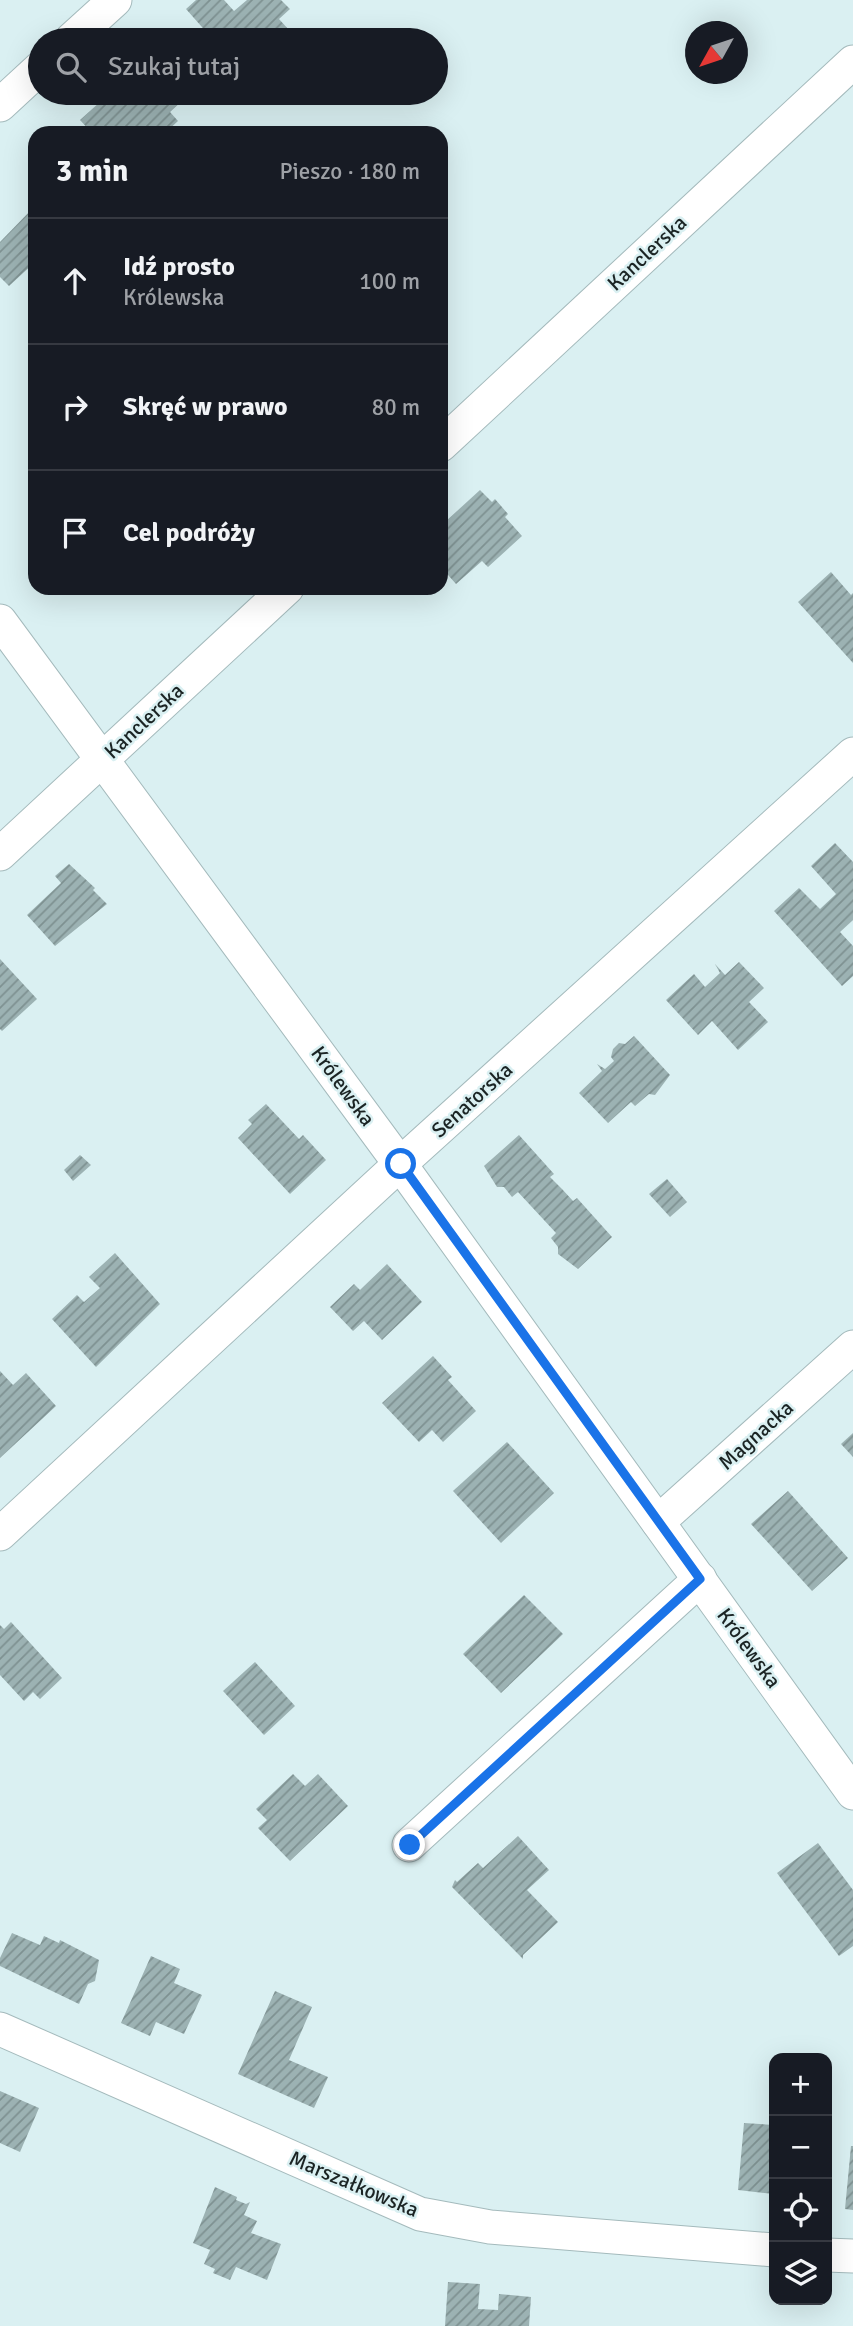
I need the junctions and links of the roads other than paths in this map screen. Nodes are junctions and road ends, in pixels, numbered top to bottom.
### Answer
1 (115, 0) edge
2 (84, 28) edge
3 (853, 62) edge
4 (28, 79) edge
5 (0, 105) edge
6 (448, 438) edge
7 (279, 595) edge
8 (0, 621) edge
9 (853, 754) edge
10 (102, 760) junction
11 (0, 854) edge
12 (401, 1164) junction
13 (853, 1347) edge
14 (658, 1522) junction
15 (0, 1534) edge
16 (700, 1579) junction
17 (853, 1793) edge
18 (410, 1845) dead end
19 (0, 2029) edge
20 (769, 2250) edge
21 (832, 2255) edge
22 (853, 2256) edge

1 - 2 street
3 - 6 street, Kanclerska
4 - 5 street
7 - 10 street, Kanclerska
8 - 10 street, Królewska
9 - 12 street, Senatorska
10 - 11 street, Kanclerska
10 - 12 street, Królewska
12 - 14 street, Królewska
12 - 15 street, Senatorska
13 - 14 street, Magnacka
14 - 16 street, Królewska
16 - 17 street, Królewska
16 - 18 street
19 - 20 street, Marszałkowska
21 - 22 street

